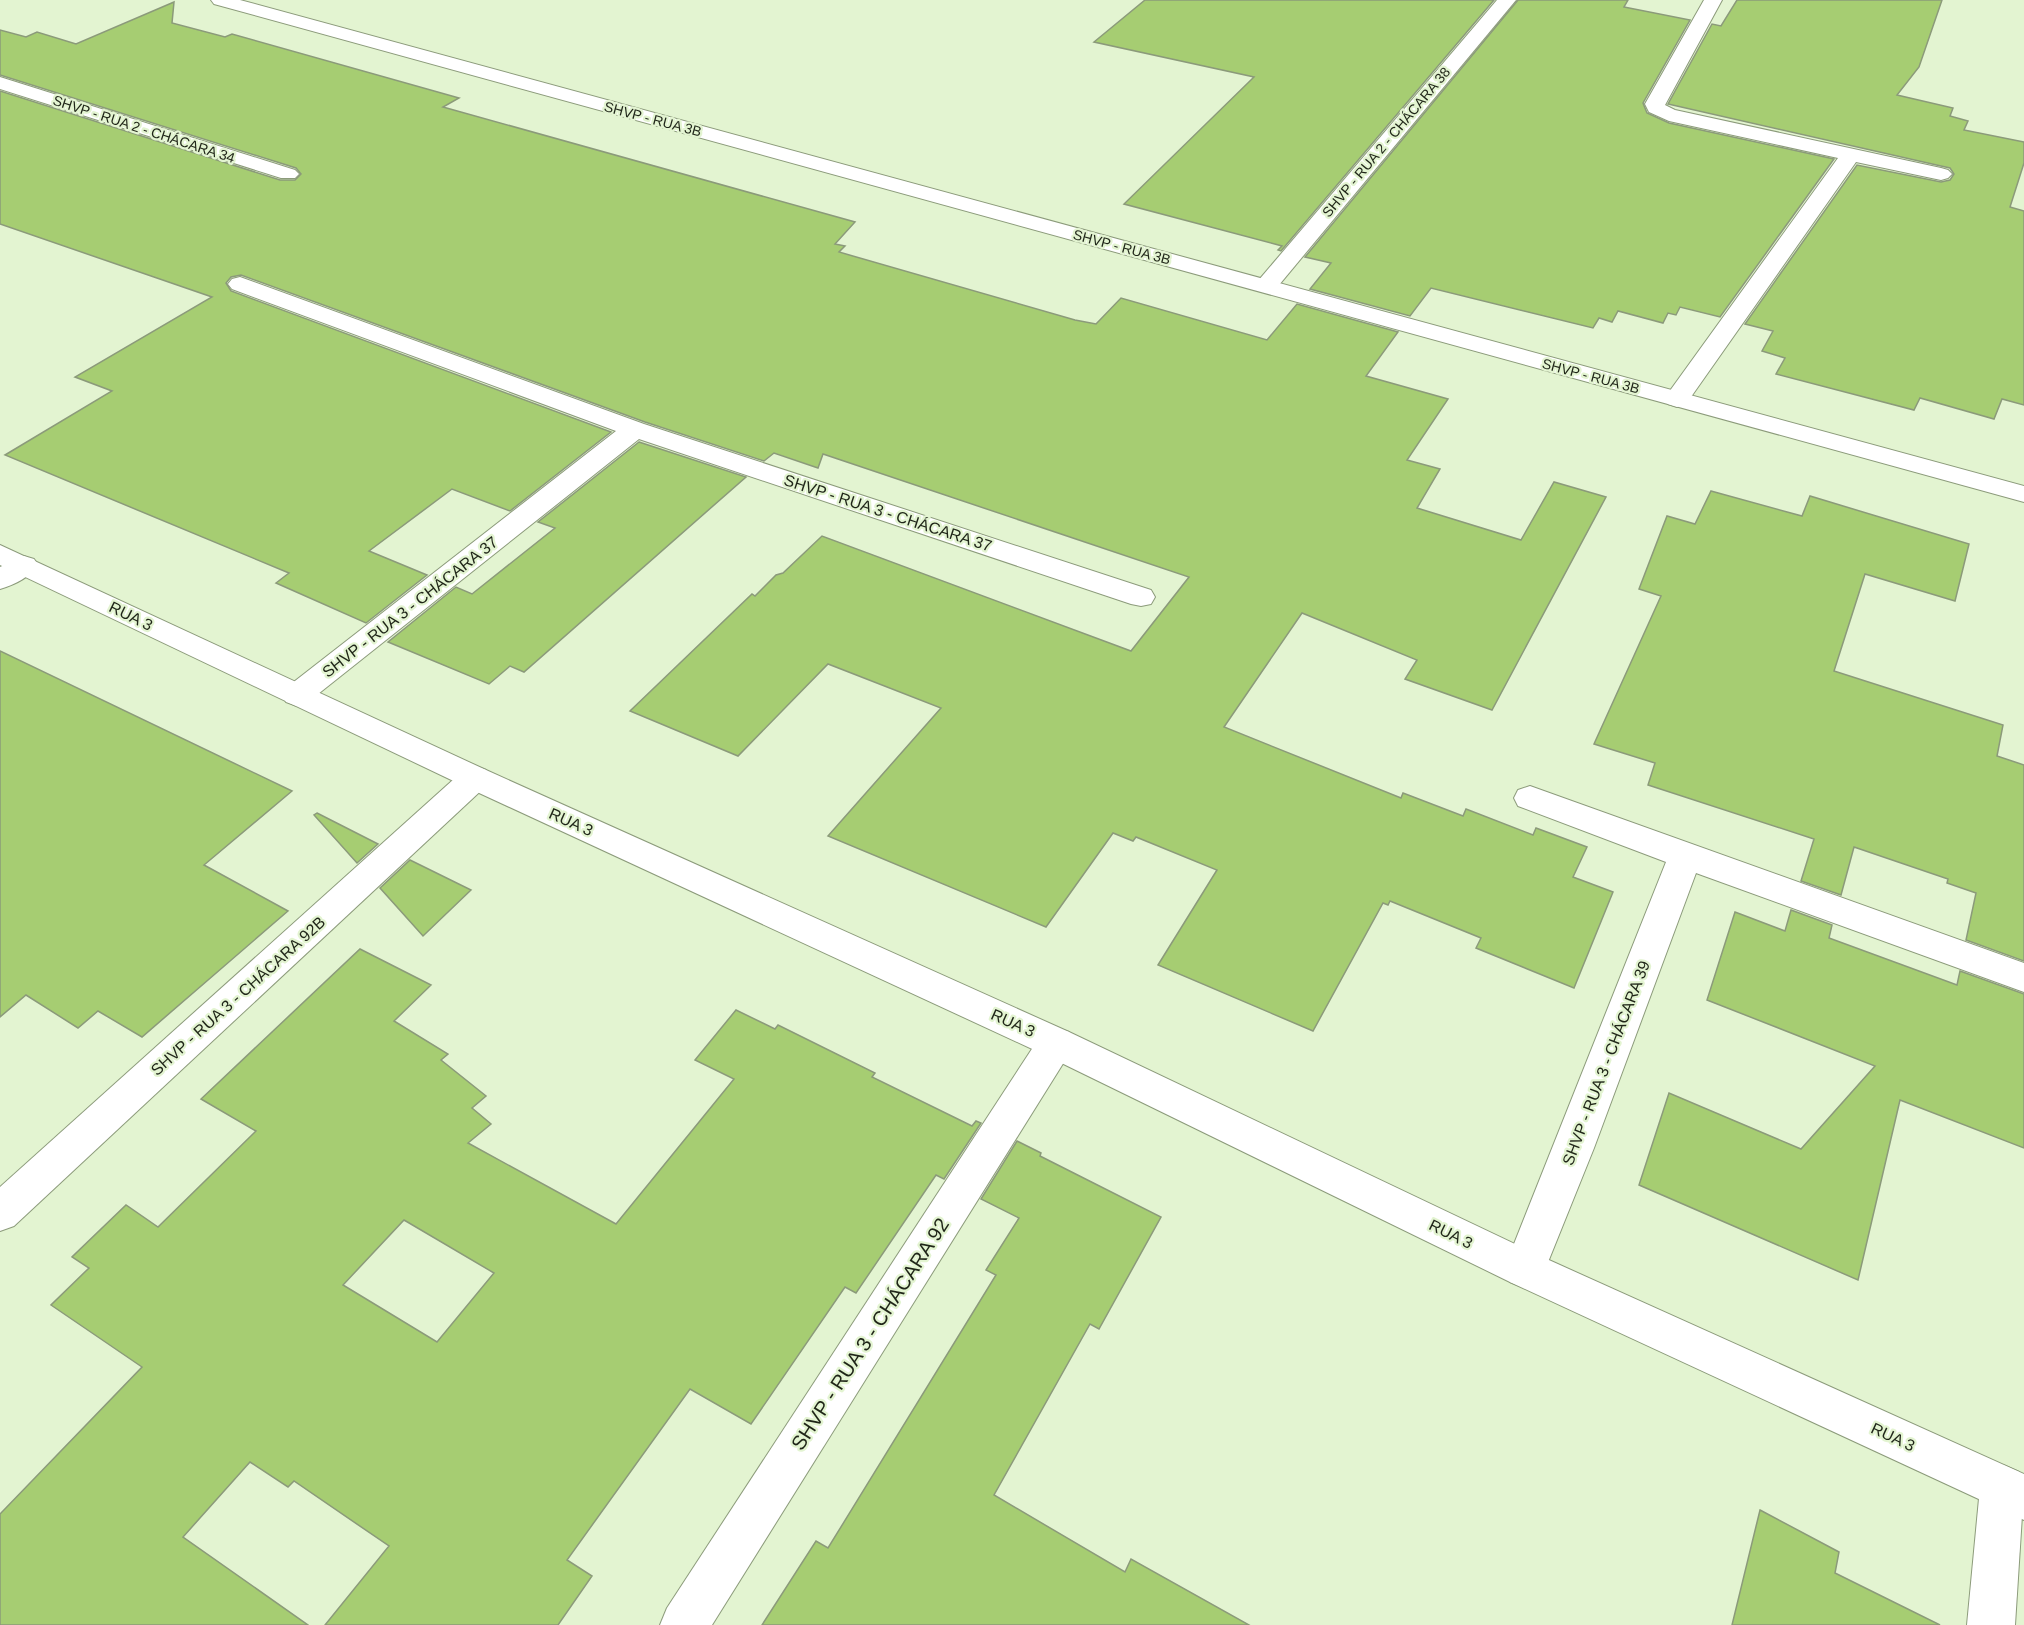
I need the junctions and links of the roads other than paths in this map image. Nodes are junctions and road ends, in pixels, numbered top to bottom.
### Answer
1 (220, 0) edge
2 (1508, 0) edge
3 (1713, 0) edge
4 (0, 83) edge
5 (1851, 155) junction
6 (288, 174) dead end
7 (1941, 174) dead end
8 (240, 284) dead end
9 (1266, 286) junction
10 (1677, 399) junction
11 (635, 429) junction
12 (2024, 494) edge
13 (8, 566) edge
14 (1141, 597) dead end
15 (297, 695) junction
16 (475, 778) junction
17 (1530, 798) dead end
18 (1684, 856) junction
19 (2024, 978) edge
20 (1056, 1043) junction
21 (0, 1213) edge
22 (1525, 1269) junction
23 (2014, 1492) edge
24 (684, 1625) edge
25 (1991, 1625) edge

1 - 9 street, SHVP - RUA 3B
2 - 9 street, SHVP - RUA 2 - CHÁCARA 38
3 - 5 street
4 - 6 street, SHVP - RUA 2 - CHÁCARA 34
5 - 7 street
5 - 10 street
8 - 11 street, SHVP - RUA 3 - CHÁCARA 37
9 - 10 street, SHVP - RUA 3B
10 - 12 street, SHVP - RUA 3B
11 - 14 street, SHVP - RUA 3 - CHÁCARA 37
11 - 15 street, SHVP - RUA 3 - CHÁCARA 37
13 - 15 street, RUA 3
15 - 16 street, RUA 3
16 - 20 street, RUA 3
16 - 21 street, SHVP - RUA 3 - CHÁCARA 92B
17 - 18 street
18 - 19 street
18 - 22 street, SHVP - RUA 3 - CHÁCARA 39
20 - 22 street, RUA 3
20 - 24 street, SHVP - RUA 3 - CHÁCARA 92
22 - 23 street, RUA 3
23 - 25 street

